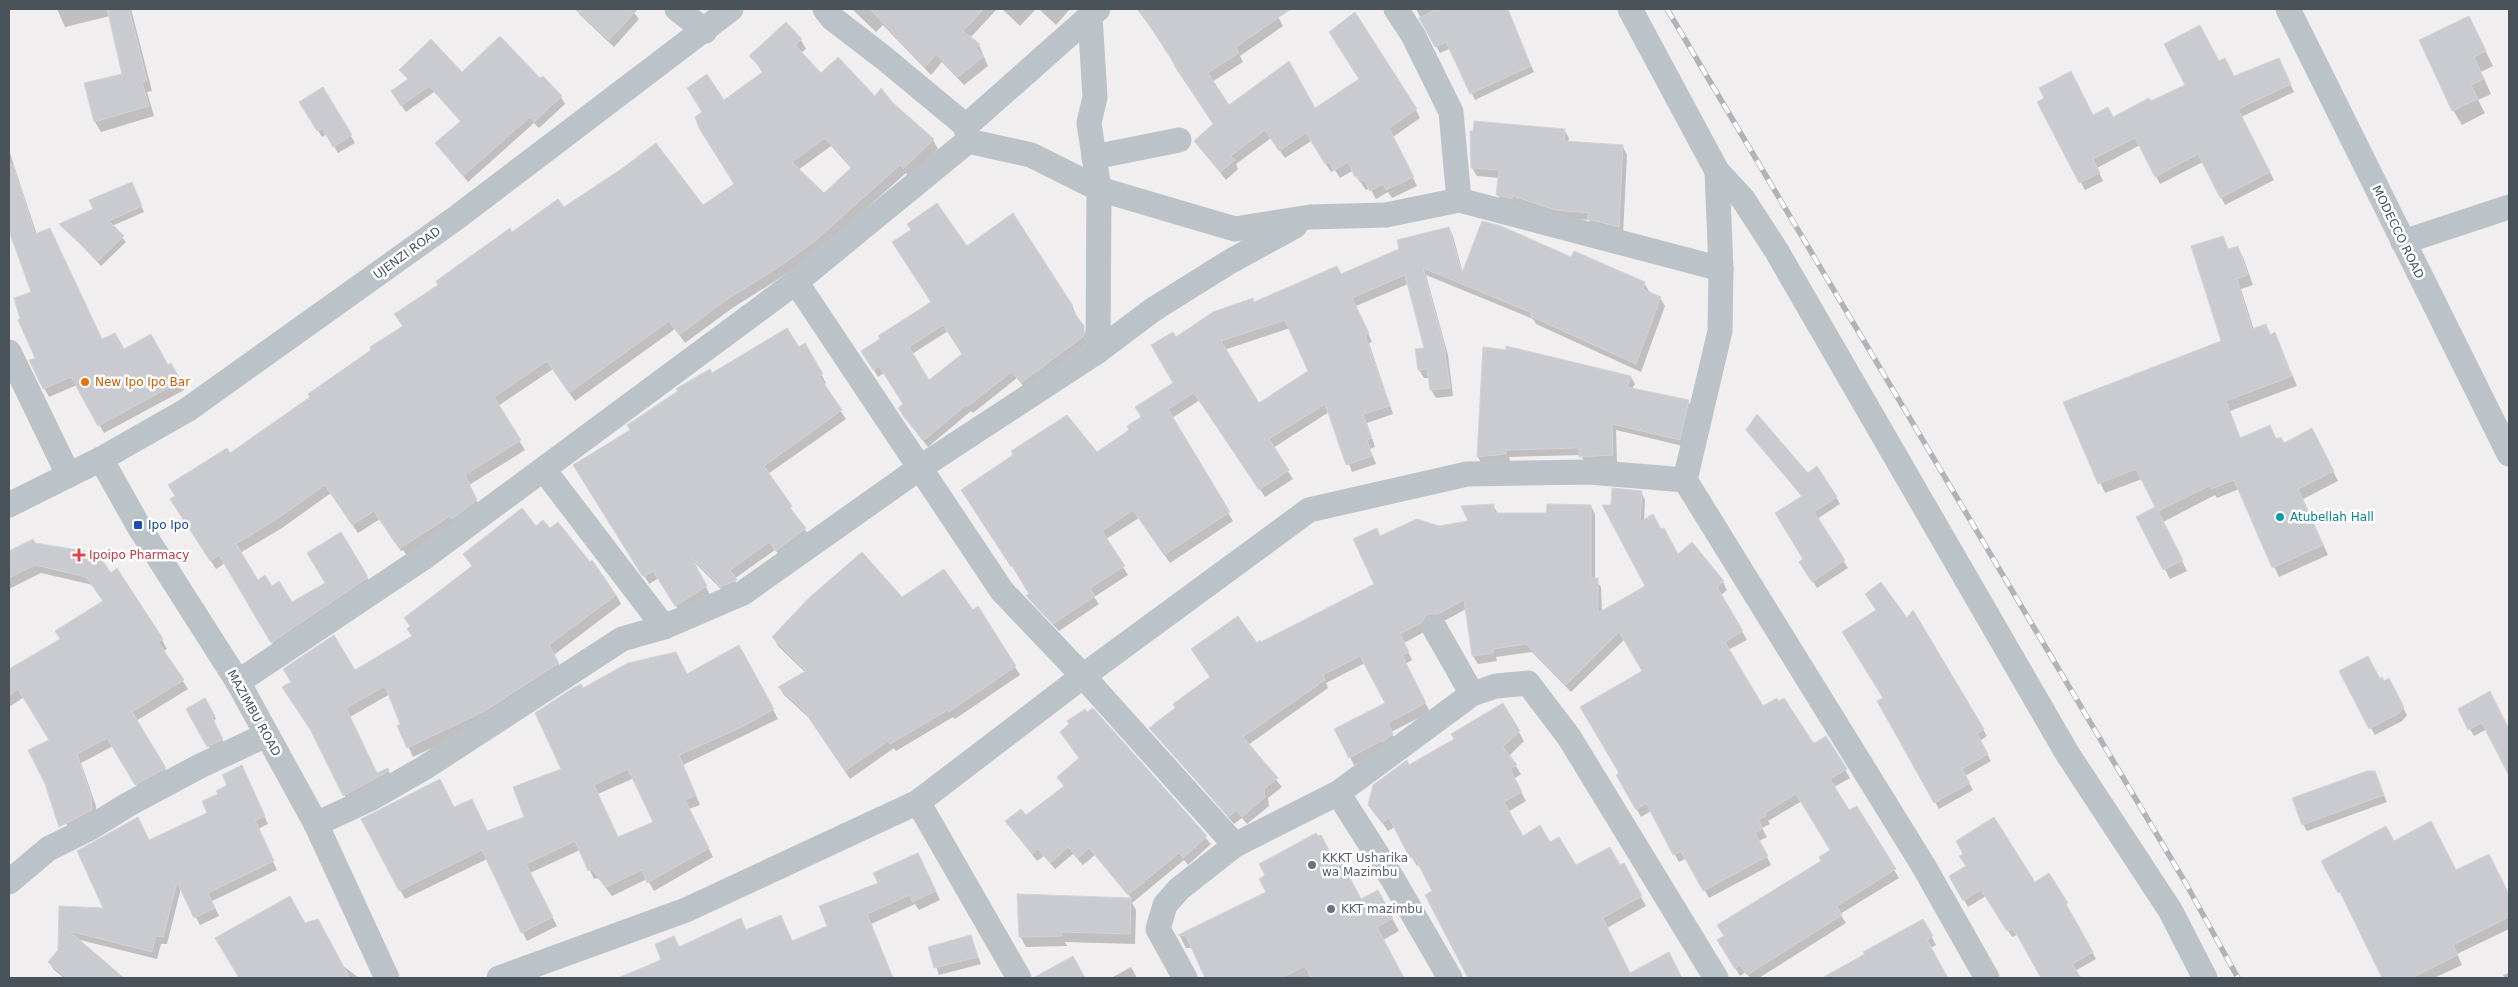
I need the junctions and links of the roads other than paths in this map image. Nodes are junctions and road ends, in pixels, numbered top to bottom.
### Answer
1 (677, 9) edge
2 (731, 9) edge
3 (825, 9) edge
4 (1396, 9) edge
5 (1630, 9) edge
6 (2288, 9) edge
7 (1094, 12) edge
8 (705, 31) junction
9 (967, 133) junction
10 (1179, 140) dead end
11 (1094, 157) junction
12 (1717, 171) junction
13 (1099, 189) junction
14 (1459, 200) junction
15 (2509, 207) edge
16 (1310, 217) junction
17 (2404, 242) junction
18 (1721, 269) junction
19 (796, 282) junction
20 (1098, 351) junction
21 (9, 352) edge
22 (2509, 454) edge
23 (101, 459) junction
24 (921, 468) junction
25 (544, 470) junction
26 (68, 474) junction
27 (1686, 480) junction
28 (9, 505) edge
29 (664, 627) junction
30 (1434, 627) dead end
31 (1083, 676) junction
32 (238, 682) junction
33 (1472, 694) junction
34 (266, 735) junction
35 (1338, 793) junction
36 (918, 802) junction
37 (316, 824) junction
38 (1235, 845) junction
39 (9, 882) edge
40 (387, 978) edge
41 (499, 978) edge
42 (1019, 978) edge
43 (1185, 978) edge
44 (1450, 978) edge
45 (1716, 978) edge
46 (1987, 978) edge
47 (2205, 978) edge

1 - 8 street
2 - 8 street, UJENZI ROAD
3 - 9 street
4 - 14 street
5 - 12 street
6 - 17 street, MODECCO ROAD
7 - 9 street
7 - 11 street
8 - 23 street, UJENZI ROAD
9 - 13 street
9 - 19 street
10 - 11 street
11 - 13 street
12 - 18 street
12 - 47 street
13 - 16 street
13 - 20 street
14 - 16 street
14 - 18 street
15 - 17 street
16 - 20 street
17 - 22 street, MODECCO ROAD
18 - 27 street
19 - 24 street
19 - 25 street
20 - 24 street
21 - 26 street
23 - 26 street, UJENZI ROAD
23 - 32 street, MAZIMBU ROAD
24 - 29 street
24 - 31 street
25 - 29 street
25 - 32 street
26 - 28 street, UJENZI ROAD
27 - 31 street
27 - 46 street
29 - 37 street
30 - 33 street
31 - 36 street
31 - 38 street
32 - 34 street, MAZIMBU ROAD
33 - 35 street
33 - 45 street
34 - 37 street, MAZIMBU ROAD
34 - 39 street
35 - 38 street
35 - 44 street
36 - 41 street
36 - 42 street
37 - 40 street, MAZIMBU ROAD
38 - 43 street

